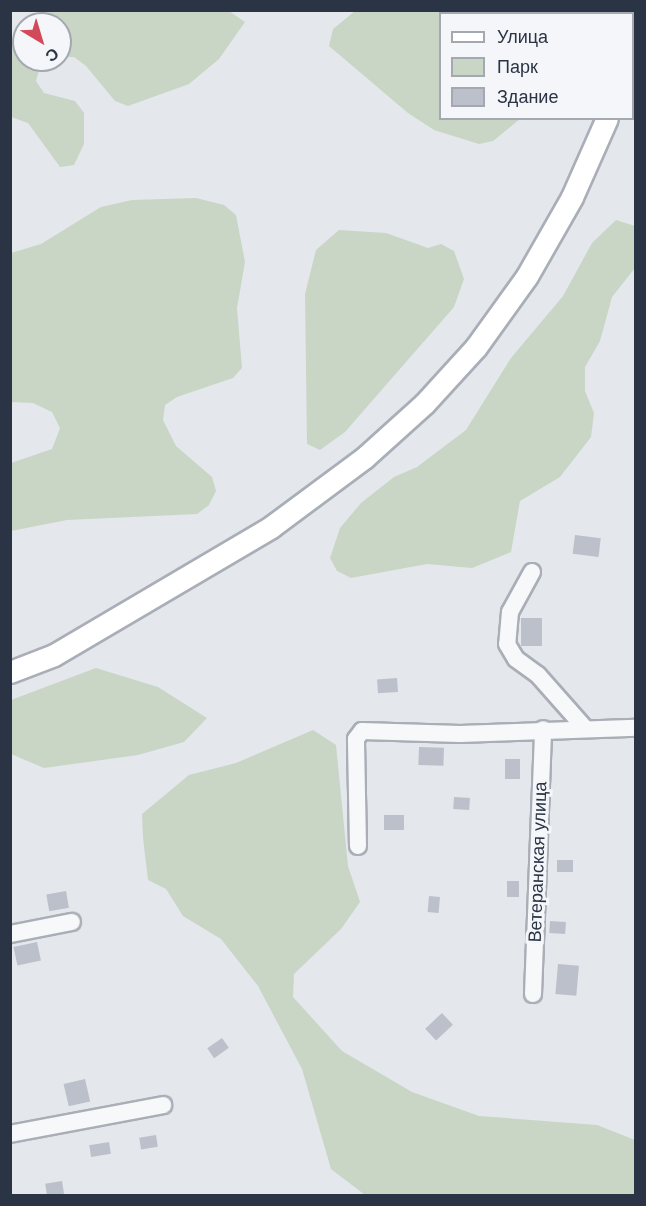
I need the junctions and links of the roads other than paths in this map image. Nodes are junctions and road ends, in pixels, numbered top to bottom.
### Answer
1 (606, 120) edge
2 (532, 572) dead end
3 (10, 672) edge
4 (584, 727) junction
5 (636, 728) edge
6 (543, 729) junction
7 (358, 846) dead end
8 (72, 922) dead end
9 (10, 934) edge
10 (533, 994) dead end
11 (163, 1105) dead end
12 (10, 1134) edge

1 - 3 main road
2 - 4 street
4 - 5 street
4 - 6 street
6 - 7 street
6 - 10 street, Ветеранская улица
8 - 9 street
11 - 12 street

